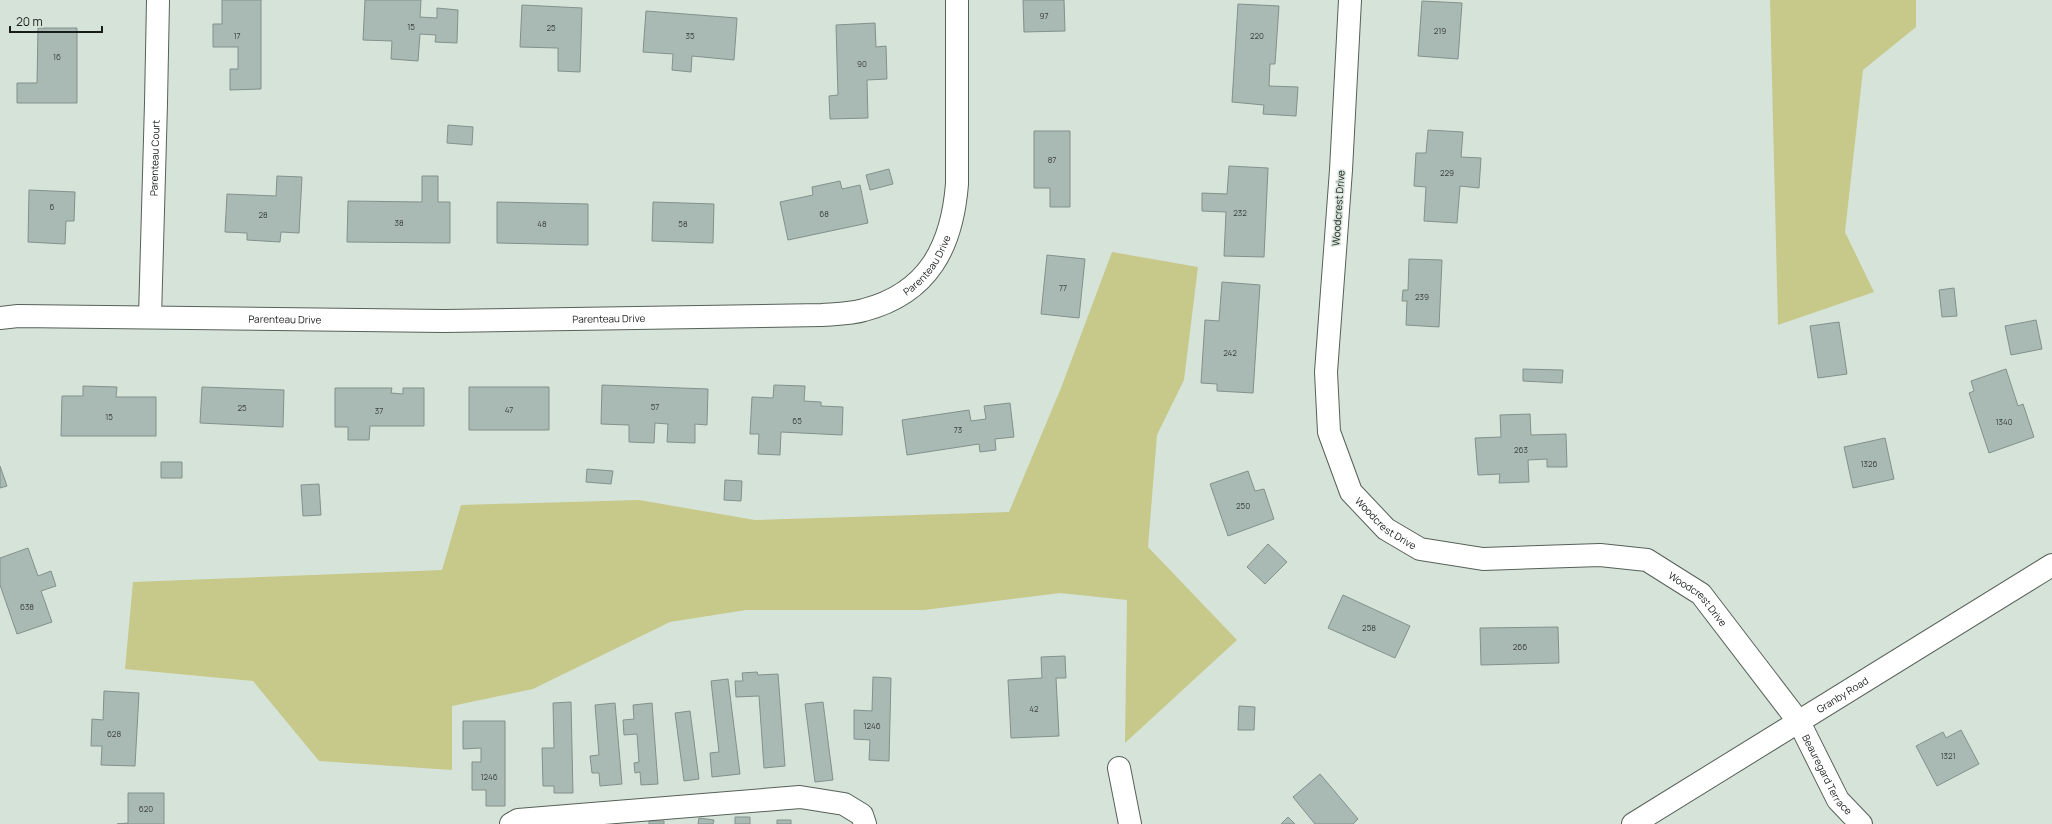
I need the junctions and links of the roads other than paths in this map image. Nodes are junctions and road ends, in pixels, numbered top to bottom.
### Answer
1 (158, 0) edge
2 (957, 0) edge
3 (1350, 0) edge
4 (150, 316) junction
5 (0, 318) edge
6 (2052, 565) edge
7 (1799, 722) junction
8 (1119, 768) dead end
9 (511, 824) edge
10 (865, 824) edge
11 (1130, 824) edge
12 (1633, 824) edge
13 (1861, 824) edge

1 - 4 street, Parenteau Court
2 - 4 street, Parenteau Drive
3 - 7 street, Woodcrest Drive
4 - 5 street, Parenteau Drive
6 - 7 street, Granby Road
7 - 12 street, Granby Road
7 - 13 street, Beauregard Terrace
8 - 11 street
9 - 10 street

